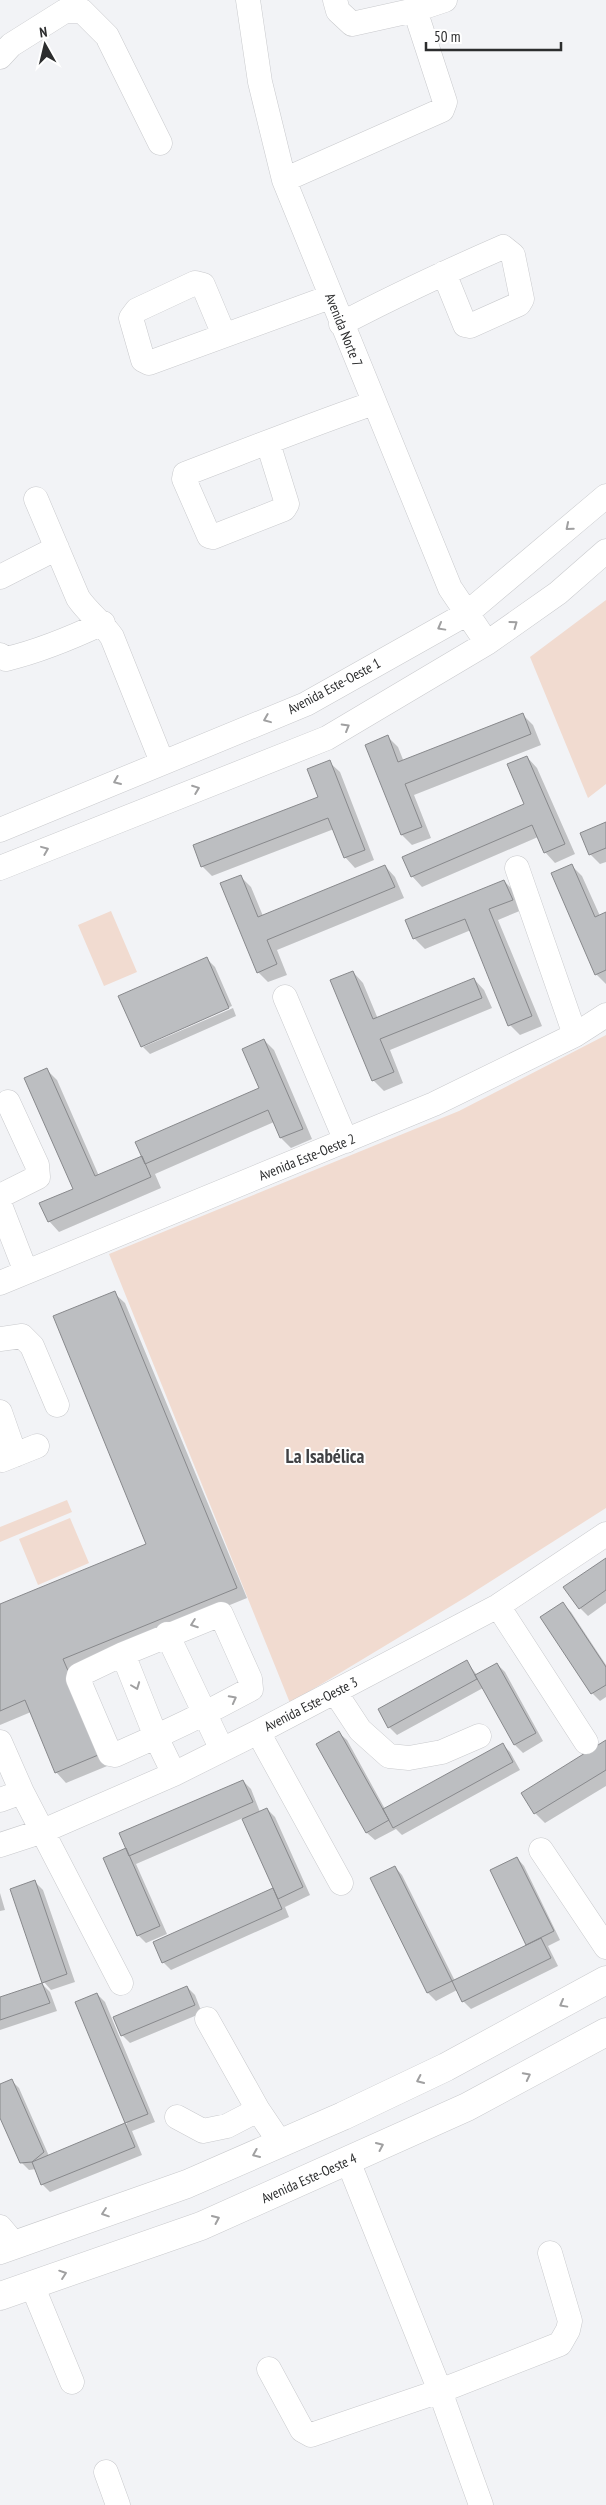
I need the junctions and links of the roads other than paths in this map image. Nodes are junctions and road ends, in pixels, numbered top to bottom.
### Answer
1 (248, 0) edge
2 (335, 0) edge
3 (445, 0) edge
4 (65, 6) edge
5 (415, 10) junction
6 (0, 57) edge
7 (160, 143) dead end
8 (284, 180) junction
9 (444, 273) dead end
10 (330, 296) junction
11 (341, 324) junction
12 (224, 335) dead end
13 (374, 403) junction
14 (268, 443) junction
15 (606, 496) edge
16 (36, 499) dead end
17 (57, 548) junction
18 (606, 551) edge
19 (0, 577) edge
20 (466, 614) junction
21 (102, 623) junction
22 (488, 643) junction
23 (0, 655) edge
24 (162, 762) junction
25 (0, 830) edge
26 (0, 868) edge
27 (517, 868) dead end
28 (285, 997) dead end
29 (606, 1015) edge
30 (575, 1035) junction
31 (8, 1102) dead end
32 (346, 1141) junction
33 (0, 1196) edge
34 (0, 1205) edge
35 (26, 1272) junction
36 (0, 1283) edge
37 (0, 1340) edge
38 (56, 1405) dead end
39 (0, 1412) edge
40 (37, 1446) dead end
41 (7, 1458) edge
42 (606, 1534) edge
43 (498, 1606) junction
44 (167, 1634) junction
45 (122, 1654) junction
46 (336, 1692) junction
47 (205, 1714) junction
48 (258, 1732) junction
49 (479, 1736) dead end
50 (156, 1737) junction
51 (0, 1742) edge
52 (586, 1742) dead end
53 (222, 1750) junction
54 (174, 1774) junction
55 (11, 1796) edge
56 (43, 1831) junction
57 (0, 1845) edge
58 (541, 1850) dead end
59 (341, 1883) dead end
60 (606, 1947) edge
61 (606, 1980) edge
62 (121, 1983) dead end
63 (207, 2019) dead end
64 (606, 2032) edge
65 (258, 2110) junction
66 (177, 2117) dead end
67 (281, 2144) junction
68 (348, 2161) junction
69 (5, 2241) edge
70 (550, 2253) dead end
71 (32, 2285) junction
72 (0, 2296) edge
73 (269, 2369) dead end
74 (72, 2382) dead end
75 (440, 2391) junction
76 (106, 2472) dead end
77 (118, 2505) edge
78 (481, 2505) edge

1 - 8 street, Avenida Norte 7
2 - 5 street
3 - 5 street
4 - 6 street
4 - 7 street
5 - 8 street
8 - 10 street, Avenida Norte 7
9 - 11 street
10 - 11 street, Avenida Norte 7
10 - 12 street
11 - 13 street, Avenida Norte 7
13 - 14 street
13 - 20 street, Avenida Norte 7
14 - 14 street
15 -> 20 street, Avenida Este-Oeste 1
16 - 17 street
17 - 19 street
17 - 21 street
22 -> 18 street
20 - 22 street, Avenida Norte 7
20 -> 24 street, Avenida Este-Oeste 1
21 - 23 street
21 - 24 street
26 -> 22 street
24 -> 25 street, Avenida Este-Oeste 1
27 - 30 street
28 - 32 street
29 - 30 street, Avenida Este-Oeste 2
30 - 32 street, Avenida Este-Oeste 2
31 - 33 street
32 - 35 street, Avenida Este-Oeste 2
34 - 35 street
35 - 36 street, Avenida Este-Oeste 2
37 - 38 street
39 - 41 street
40 - 41 street
42 - 43 street, Avenida Este-Oeste 3
43 - 46 street, Avenida Este-Oeste 3
43 - 52 street
44 - 45 street
44 - 47 street
47 -> 44 street
45 -> 50 street
45 - 50 street
46 - 48 street, Avenida Este-Oeste 3
46 - 49 street
47 - 50 street
47 - 53 street
48 - 53 street, Avenida Este-Oeste 3
48 - 59 street
50 - 54 street
51 - 55 street
53 - 54 street, Avenida Este-Oeste 3
54 - 56 street, Avenida Este-Oeste 3
55 - 56 street
56 - 57 street, Avenida Este-Oeste 3
56 - 62 street
58 - 60 street
61 -> 67 main road
63 - 65 street
68 -> 64 main road, Avenida Este-Oeste 4
65 - 66 street
65 - 67 street
67 -> 69 main road
71 -> 68 main road, Avenida Este-Oeste 4
68 - 75 street
70 - 75 street
71 - 72 main road, Avenida Este-Oeste 4
71 - 74 street
73 - 75 street
75 - 78 street
76 - 77 street

